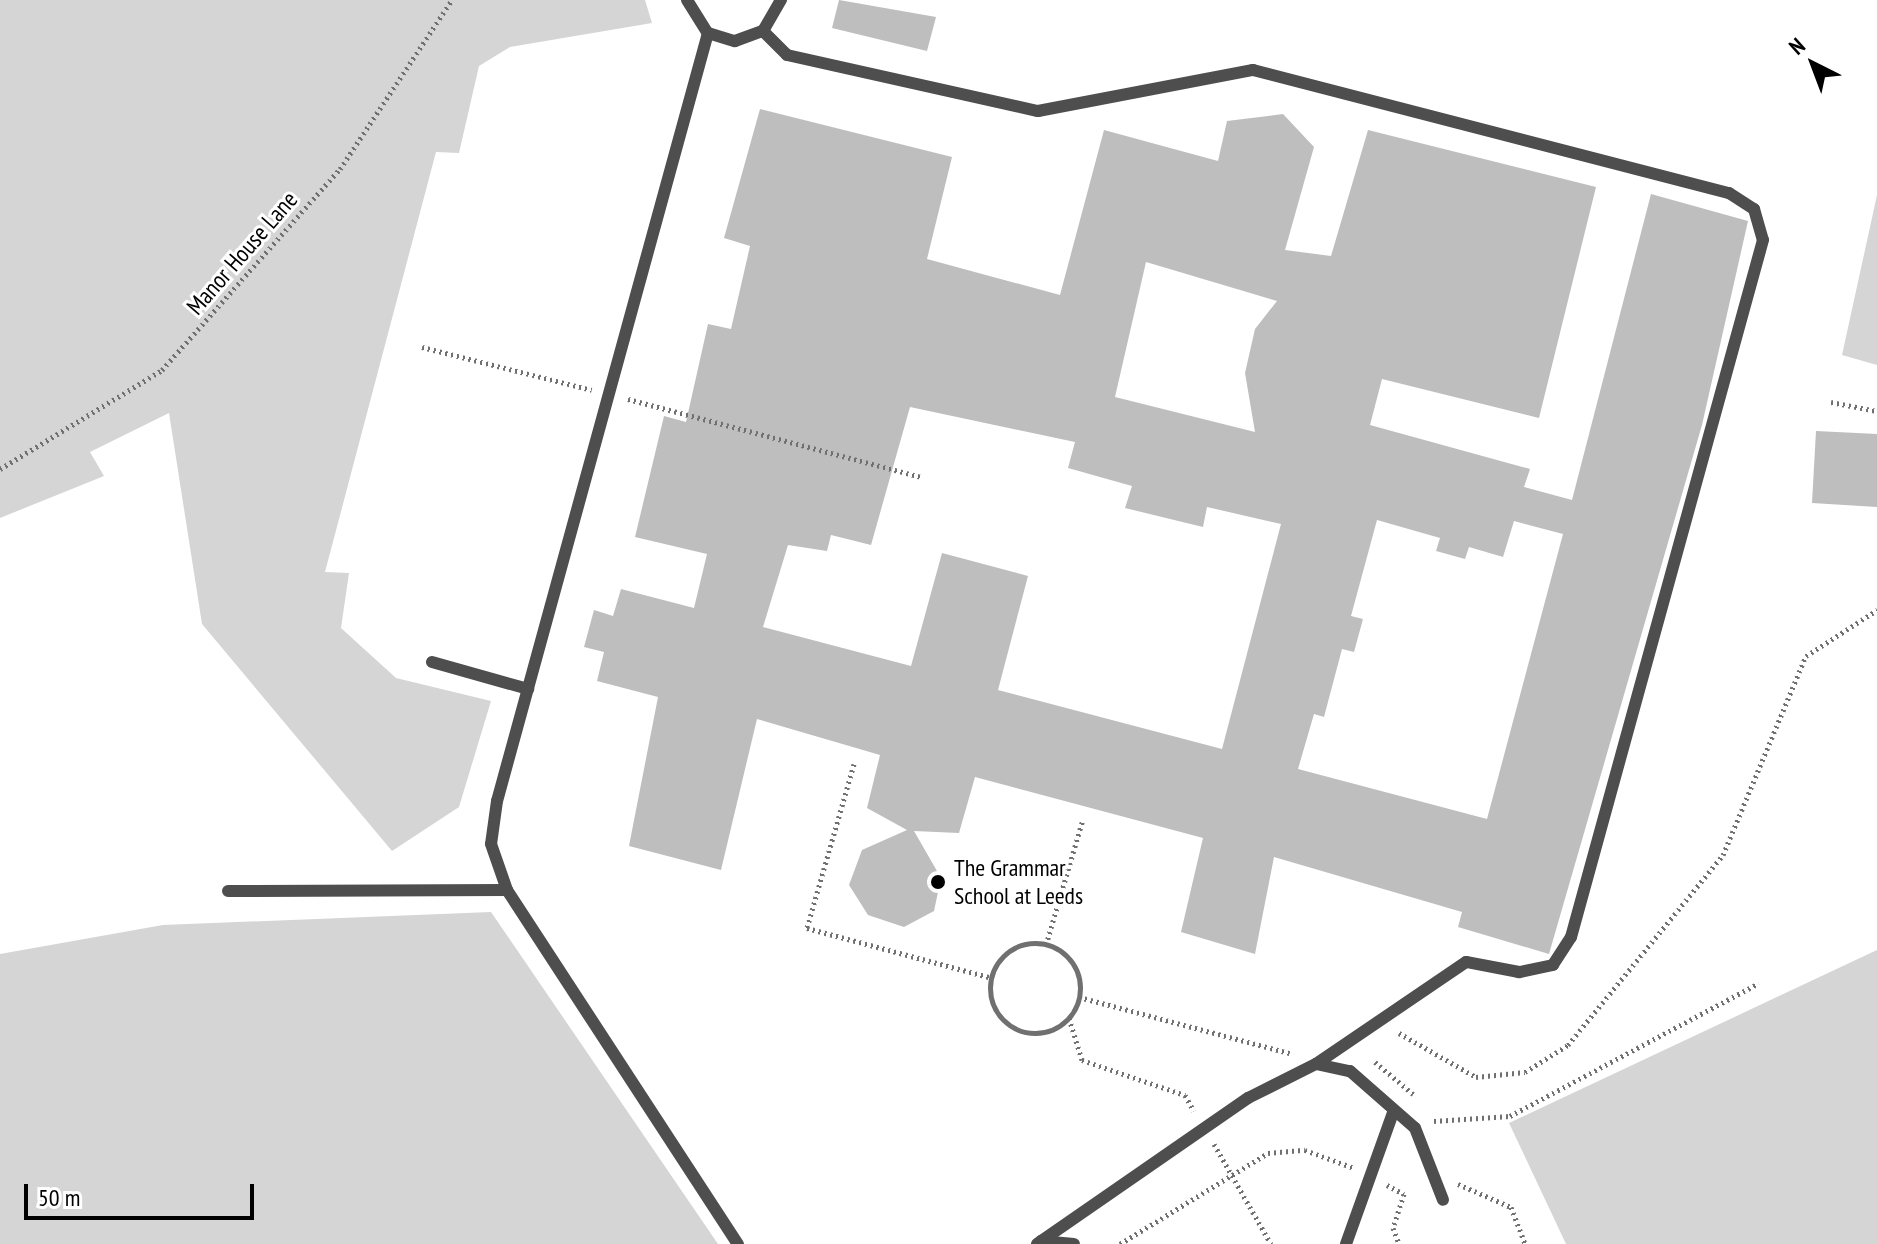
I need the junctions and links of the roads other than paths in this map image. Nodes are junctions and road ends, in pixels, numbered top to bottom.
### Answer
1 (687, 0) edge
2 (781, 0) edge
3 (763, 31) junction
4 (708, 33) junction
5 (432, 662) dead end
6 (528, 689) junction
7 (507, 890) junction
8 (228, 891) dead end
9 (1316, 1064) junction
10 (1393, 1113) junction
11 (1443, 1200) dead end
12 (1039, 1243) edge
13 (738, 1244) edge
14 (1074, 1244) edge
15 (1346, 1244) edge

1 - 4 lane
2 - 3 lane
3 - 4 lane
3 - 9 lane
4 - 6 lane
5 - 6 lane
6 - 7 lane
7 - 8 lane
7 - 13 lane
9 - 10 lane
9 - 12 lane
10 - 11 lane
10 - 15 lane
12 - 14 lane

